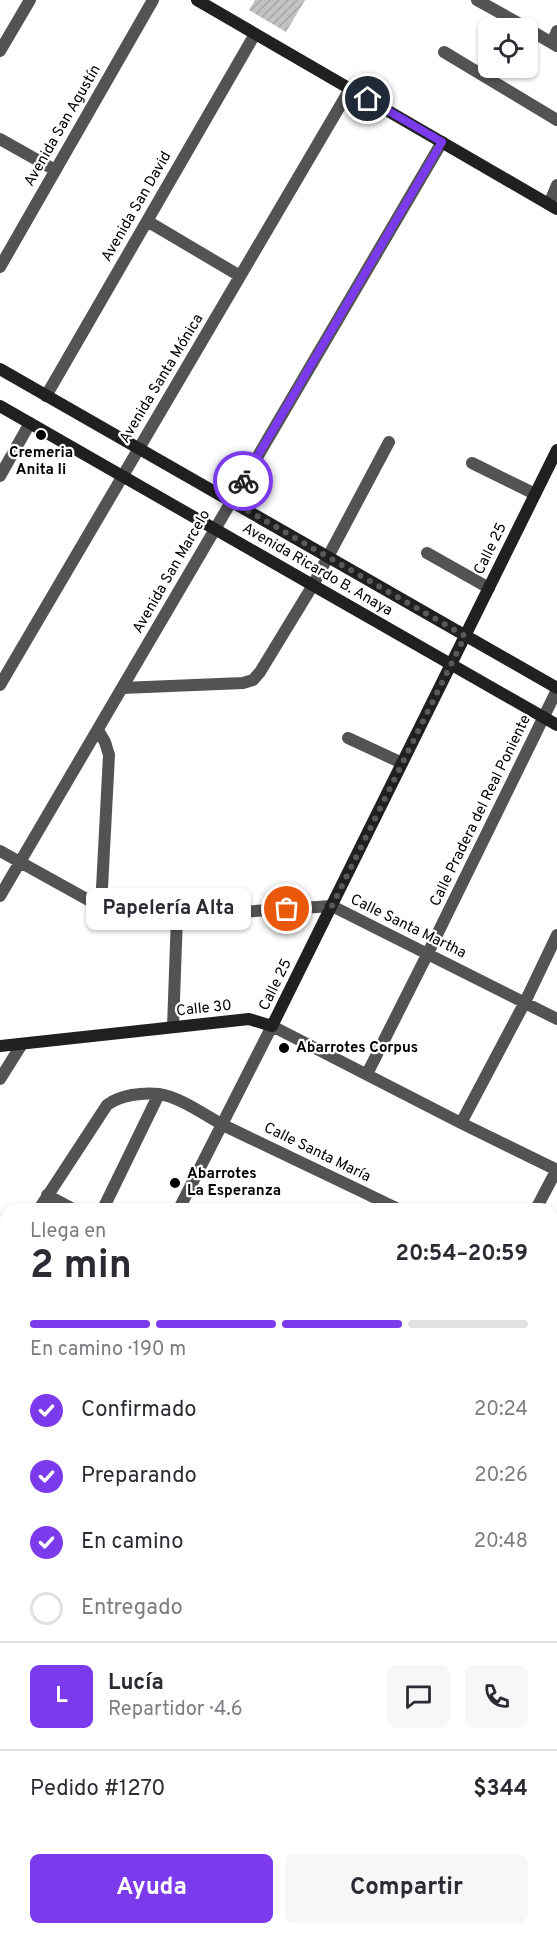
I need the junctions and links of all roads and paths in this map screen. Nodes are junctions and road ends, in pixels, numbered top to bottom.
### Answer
1 (30, 0) edge
2 (153, 0) edge
3 (197, 0) edge
4 (477, 0) edge
5 (509, 18) edge
6 (538, 33) edge
7 (255, 34) junction
8 (555, 40) edge
9 (0, 51) edge
10 (444, 52) dead end
11 (350, 89) junction
12 (557, 120) edge
13 (0, 139) edge
14 (442, 142) junction
15 (55, 170) junction
16 (557, 185) edge
17 (553, 207) edge
18 (147, 221) junction
19 (0, 267) edge
20 (240, 276) junction
21 (0, 369) edge
22 (46, 396) junction
23 (0, 406) edge
24 (30, 423) junction
25 (389, 442) dead end
26 (138, 448) junction
27 (557, 450) edge
28 (472, 463) dead end
29 (122, 475) junction
30 (0, 476) edge
31 (535, 494) junction
32 (231, 501) junction
33 (214, 529) junction
34 (427, 553) dead end
35 (329, 557) junction
36 (313, 585) junction
37 (489, 588) junction
38 (465, 636) junction
39 (451, 664) junction
40 (0, 685) edge
41 (122, 688) junction
42 (557, 689) edge
43 (543, 717) junction
44 (557, 725) edge
45 (98, 730) junction
46 (348, 738) dead end
47 (402, 763) junction
48 (0, 851) edge
49 (20, 862) junction
50 (0, 896) edge
51 (332, 906) junction
52 (101, 907) junction
53 (177, 916) junction
54 (557, 935) edge
55 (428, 953) junction
56 (525, 1002) junction
57 (557, 1019) edge
58 (272, 1026) junction
59 (173, 1027) junction
60 (22, 1044) junction
61 (0, 1046) edge
62 (367, 1074) junction
63 (0, 1079) edge
64 (159, 1094) junction
65 (460, 1123) junction
66 (222, 1124) junction
67 (557, 1170) edge
68 (47, 1195) junction
69 (42, 1203) edge
70 (62, 1203) edge
71 (106, 1203) edge
72 (182, 1203) edge
73 (386, 1203) edge
74 (539, 1203) edge

1 - 9 street
2 - 15 street, Avenida San Agustín
3 - 7 street
4 - 5 street
6 - 8 street
7 - 11 street
7 - 18 street, Avenida San David
10 - 12 street
11 - 14 street
11 - 20 street, Avenida Santa Mónica
13 - 15 street
14 - 17 street
14 - 32 street, Avenida San Marcelo
15 - 19 street, Avenida San Agustín
16 - 17 street
18 - 20 street
18 - 22 street, Avenida San David
20 - 26 street, Avenida Santa Mónica
21 - 22 street, Avenida Ricardo B. Anaya
22 - 26 street, Avenida Ricardo B. Anaya
23 - 24 street, Avenida Ricardo B. Anaya
24 - 29 street, Avenida Ricardo B. Anaya
24 - 30 street
25 - 35 street
26 - 29 street, Avenida Santa Mónica
26 - 32 street, Avenida Ricardo B. Anaya
27 - 31 street, Calle 25
28 - 31 street
29 - 33 street, Avenida Ricardo B. Anaya
29 - 40 street, Avenida Santa Mónica
31 - 37 street, Calle 25
32 - 33 street, Avenida San Marcelo
32 - 35 street, Avenida Ricardo B. Anaya
33 - 36 street, Avenida Ricardo B. Anaya
33 - 41 street, Avenida San Marcelo
34 - 37 street
35 - 36 street
35 - 38 street, Avenida Ricardo B. Anaya
36 - 39 street, Avenida Ricardo B. Anaya
36 - 41 street
37 - 38 street, Calle 25
38 - 39 street, Calle 25
38 - 42 street, Avenida Ricardo B. Anaya
39 - 43 street, Avenida Ricardo B. Anaya
39 - 47 street, Calle 25
41 - 45 street, Avenida San Marcelo
42 - 43 street, Calle Pradera del Real Poniente
43 - 44 street, Avenida Ricardo B. Anaya
43 - 55 street, Calle Pradera del Real Poniente
45 - 49 street, Avenida San Marcelo
45 - 52 street
46 - 47 street
47 - 51 street, Calle 25
48 - 49 street, Calle Santa Martha
49 - 50 street, Avenida San Marcelo
49 - 52 street, Calle Santa Martha
51 - 53 street, Calle Santa Martha
51 - 55 street, Calle Santa Martha
51 - 58 street, Calle 25
52 - 53 street, Calle Santa Martha
53 - 59 street
54 - 56 street
55 - 56 street, Calle Santa Martha
55 - 62 street, Calle Pradera del Real Poniente
56 - 57 street, Calle Santa Martha
56 - 65 street
58 - 59 street, Calle 30
58 - 62 street, Calle 30
58 - 66 street, Calle 25
59 - 60 street, Calle 30
60 - 61 street, Calle 30
60 - 63 street
62 - 65 street, Calle 30
64 - 66 street, Calle Santa María
64 - 68 street
64 - 71 street
65 - 67 street, Calle 30
66 - 72 street, Calle 25
66 - 73 street, Calle Santa María
67 - 74 street
68 - 69 street
68 - 70 street

